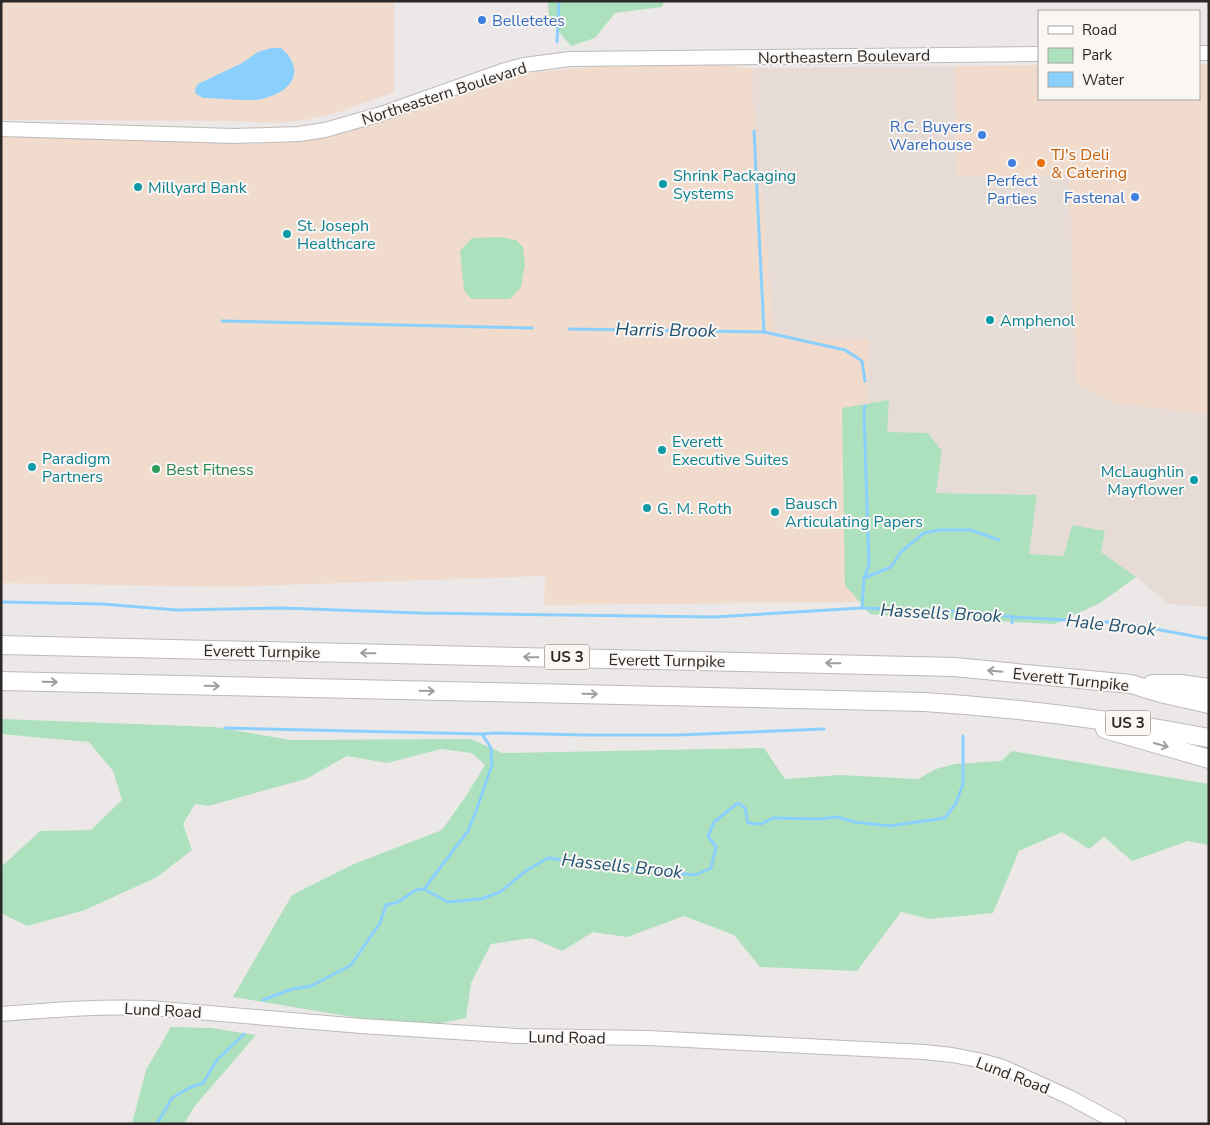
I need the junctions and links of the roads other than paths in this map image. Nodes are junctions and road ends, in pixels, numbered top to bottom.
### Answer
1 (1038, 54) edge
2 (1, 129) edge
3 (1, 645) edge
4 (1, 682) edge
5 (1131, 684) junction
6 (1209, 688) edge
7 (1209, 704) edge
8 (1047, 712) junction
9 (1209, 738) edge
10 (1209, 759) edge
11 (1, 1014) edge
12 (1119, 1124) edge

1 - 2 street, Northeastern Boulevard
5 -> 3 highway, Everett Turnpike / US 3
4 -> 8 highway, US 3
5 - 6 highway
5 - 7 highway, Everett Turnpike / US 3
8 - 9 highway, US 3
8 -> 10 highway
11 - 12 street, Lund Road

